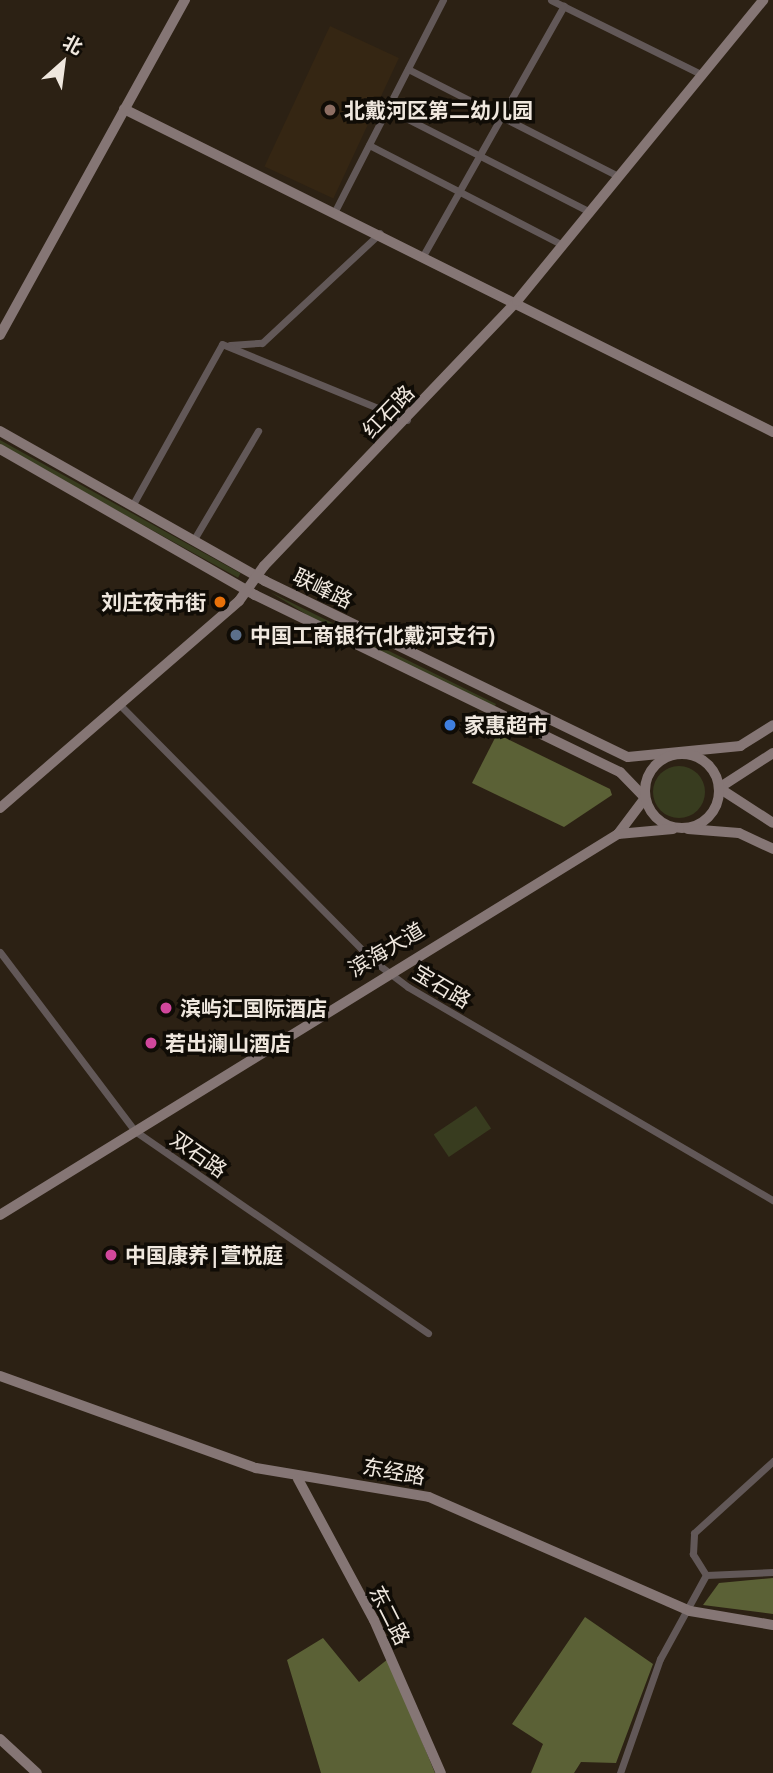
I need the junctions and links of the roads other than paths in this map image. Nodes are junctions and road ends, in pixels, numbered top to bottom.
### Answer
1 (185, 0) edge
2 (443, 0) edge
3 (551, 0) edge
4 (763, 0) edge
5 (564, 6) junction
6 (408, 69) junction
7 (703, 75) junction
8 (388, 108) junction
9 (124, 109) junction
10 (501, 118) junction
11 (369, 145) junction
12 (480, 155) junction
13 (618, 176) junction
14 (460, 191) junction
15 (335, 211) junction
16 (590, 212) junction
17 (380, 233) junction
18 (563, 245) junction
19 (424, 254) junction
20 (517, 301) junction
21 (0, 335) edge
22 (222, 344) junction
23 (407, 420) junction
24 (258, 430) dead end
25 (0, 431) edge
26 (773, 432) edge
27 (0, 449) edge
28 (132, 506) junction
29 (192, 541) junction
30 (257, 576) junction
31 (247, 590) junction
32 (117, 703) junction
33 (773, 725) edge
34 (676, 753) junction
35 (773, 754) edge
36 (719, 788) junction
37 (645, 798) junction
38 (0, 808) edge
39 (773, 823) edge
40 (680, 828) junction
41 (618, 834) junction
42 (773, 849) edge
43 (0, 952) edge
44 (386, 971) junction
45 (135, 1131) junction
46 (773, 1200) edge
47 (0, 1215) edge
48 (428, 1333) dead end
49 (0, 1376) edge
50 (773, 1461) edge
51 (298, 1479) junction
52 (773, 1572) edge
53 (706, 1575) junction
54 (690, 1612) junction
55 (773, 1625) edge
56 (0, 1739) edge
57 (37, 1773) edge
58 (440, 1773) edge
59 (620, 1773) edge

1 - 9 main road
2 - 6 street
3 - 5 street
4 - 7 main road, 红石路
5 - 7 street
5 - 10 street
6 - 8 street
6 - 10 street
7 - 13 main road, 红石路
8 - 11 street
8 - 12 street
9 - 15 main road
9 - 21 main road
10 - 12 street
10 - 13 street
11 - 14 street
11 - 15 street
12 - 14 street
12 - 16 street
13 - 16 main road, 红石路
14 - 18 street
14 - 19 street
15 - 17 main road
16 - 18 main road, 红石路
17 - 19 main road
17 - 22 street
18 - 20 main road, 红石路
19 - 20 main road
20 - 23 main road, 红石路
20 - 26 main road
22 - 23 street
22 - 28 street
23 - 30 main road, 红石路
24 - 29 street
25 - 28 main road, 联峰路
27 - 31 main road, 联峰路
28 - 29 main road, 联峰路
29 - 30 main road, 联峰路
30 - 31 main road, 红石路
30 - 34 main road, 联峰路
31 - 32 main road, 红石路
31 - 37 main road, 联峰路
32 - 38 main road, 红石路
32 - 44 street, 宝石路
33 - 34 main road
34 - 36 main road
34 - 37 main road
35 - 36 main road
36 - 39 main road
36 - 40 main road
37 - 40 main road
37 - 41 main road
40 - 41 main road
40 - 42 main road
41 - 44 main road, 滨海大道
43 - 45 street, 双石路
44 - 45 main road, 滨海大道
44 - 46 street, 宝石路
45 - 47 main road, 滨海大道
45 - 48 street, 双石路
49 - 51 main road, 东经路
50 - 53 street
51 - 54 main road, 东经路
51 - 58 main road, 东二路
52 - 53 street
53 - 54 street
54 - 55 main road, 东经路
54 - 59 street
56 - 57 main road

